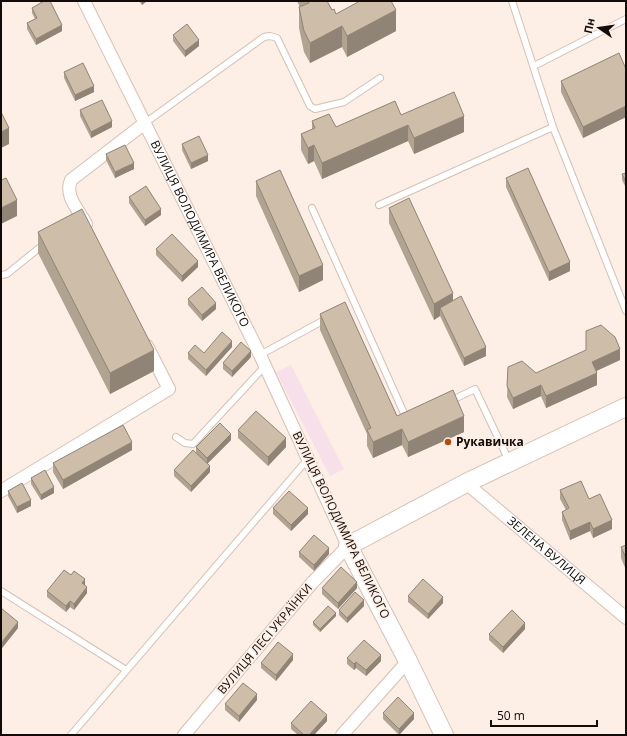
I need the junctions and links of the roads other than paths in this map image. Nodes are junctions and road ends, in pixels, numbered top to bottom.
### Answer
1 (84, 1) edge
2 (512, 1) edge
3 (626, 18) edge
4 (534, 66) junction
5 (380, 78) dead end
6 (145, 123) junction
7 (553, 126) junction
8 (378, 205) dead end
9 (312, 208) dead end
10 (91, 235) edge
11 (50, 239) edge
12 (1, 275) edge
13 (354, 304) junction
14 (347, 307) edge
15 (626, 311) edge
16 (334, 315) edge
17 (141, 333) edge
18 (260, 355) junction
19 (265, 366) junction
20 (441, 405) edge
21 (626, 407) edge
22 (414, 417) edge
23 (176, 436) dead end
24 (307, 460) junction
25 (510, 462) junction
26 (466, 483) junction
27 (1, 491) edge
28 (348, 546) junction
29 (1, 591) edge
30 (626, 618) edge
31 (408, 661) junction
32 (126, 670) junction
33 (71, 735) edge
34 (184, 735) edge
35 (342, 735) edge
36 (444, 735) edge

1 - 6 street, ВУЛИЦЯ ВОЛОДИМИРА ВЕЛИКОГО
2 - 4 lane
3 - 4 lane
4 - 7 lane
5 - 6 lane
6 - 10 street
6 - 18 street, ВУЛИЦЯ ВОЛОДИМИРА ВЕЛИКОГО
7 - 8 lane
7 - 15 lane
9 - 13 lane
11 - 12 lane
13 - 14 lane
13 - 22 lane
16 - 18 lane
17 - 27 street
18 - 19 street, ВУЛИЦЯ ВОЛОДИМИРА ВЕЛИКОГО
19 - 23 lane
19 - 24 street, ВУЛИЦЯ ВОЛОДИМИРА ВЕЛИКОГО
20 - 25 lane
21 - 25 street
24 - 28 street, ВУЛИЦЯ ВОЛОДИМИРА ВЕЛИКОГО
24 - 32 lane
25 - 26 street
26 - 28 street
26 - 30 street, ЗЕЛЕНА ВУЛИЦЯ
28 - 31 street, ВУЛИЦЯ ВОЛОДИМИРА ВЕЛИКОГО
28 - 34 street, ВУЛИЦЯ ЛЕСІ УКРАЇНКИ
29 - 32 lane
31 - 35 street
31 - 36 street, ВУЛИЦЯ ВОЛОДИМИРА ВЕЛИКОГО
32 - 33 lane

